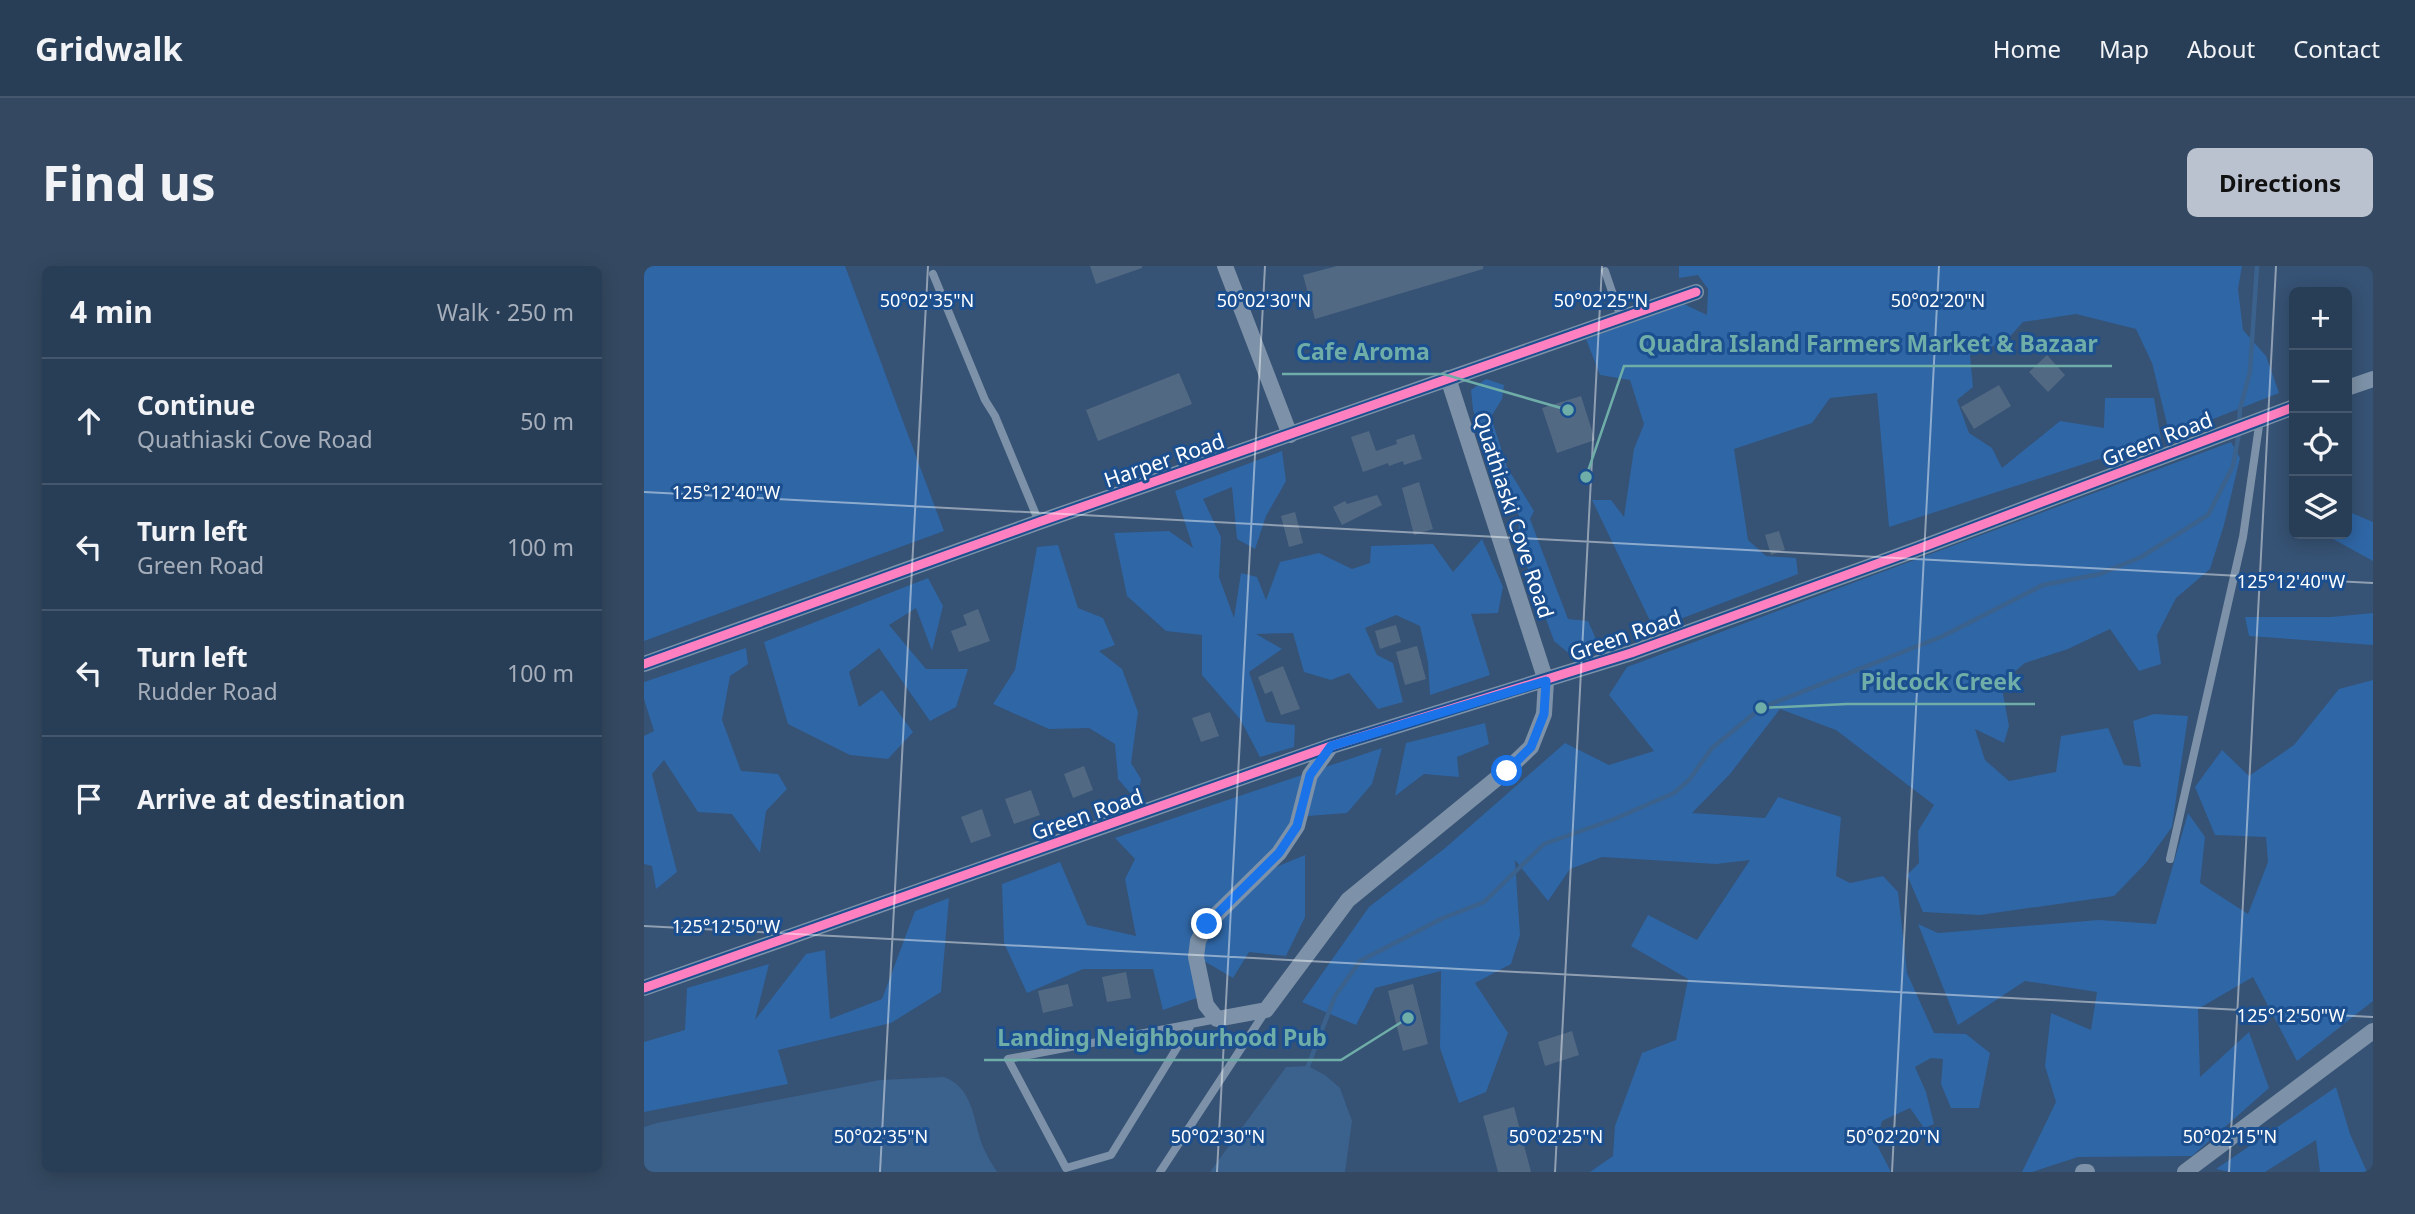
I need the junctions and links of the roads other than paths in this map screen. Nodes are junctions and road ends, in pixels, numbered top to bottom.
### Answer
1 (1225, 266) edge
2 (1605, 271) dead end
3 (933, 274) dead end
4 (1696, 292) dead end
5 (1621, 318) junction
6 (1448, 379) junction
7 (2373, 379) edge
8 (2352, 386) edge
9 (2289, 409) edge
10 (2260, 419) junction
11 (1290, 435) junction
12 (1039, 522) junction
13 (644, 664) edge
14 (1546, 681) junction
15 (1331, 746) junction
16 (2170, 859) dead end
17 (644, 988) edge
18 (1266, 1010) junction
19 (1217, 1019) junction
20 (1191, 1025) junction
21 (2373, 1031) edge
22 (1160, 1172) edge
23 (2185, 1172) edge

1 - 11 street
2 - 5 lane
3 - 12 lane
4 - 5 street, Harper Road
5 - 6 street, Harper Road
6 - 11 street, Harper Road
6 - 14 street, Quathiaski Cove Road
7 - 8 street
9 - 10 street, Green Road
10 - 14 street, Green Road
10 - 16 lane
11 - 12 street, Harper Road
12 - 13 street, Harper Road
14 - 15 street, Green Road
14 - 18 street, Quathiaski Cove Road
15 - 17 street, Green Road
15 - 19 street
18 - 19 street
18 - 22 lane
19 - 20 lane
20 - 20 lane
21 - 23 street

